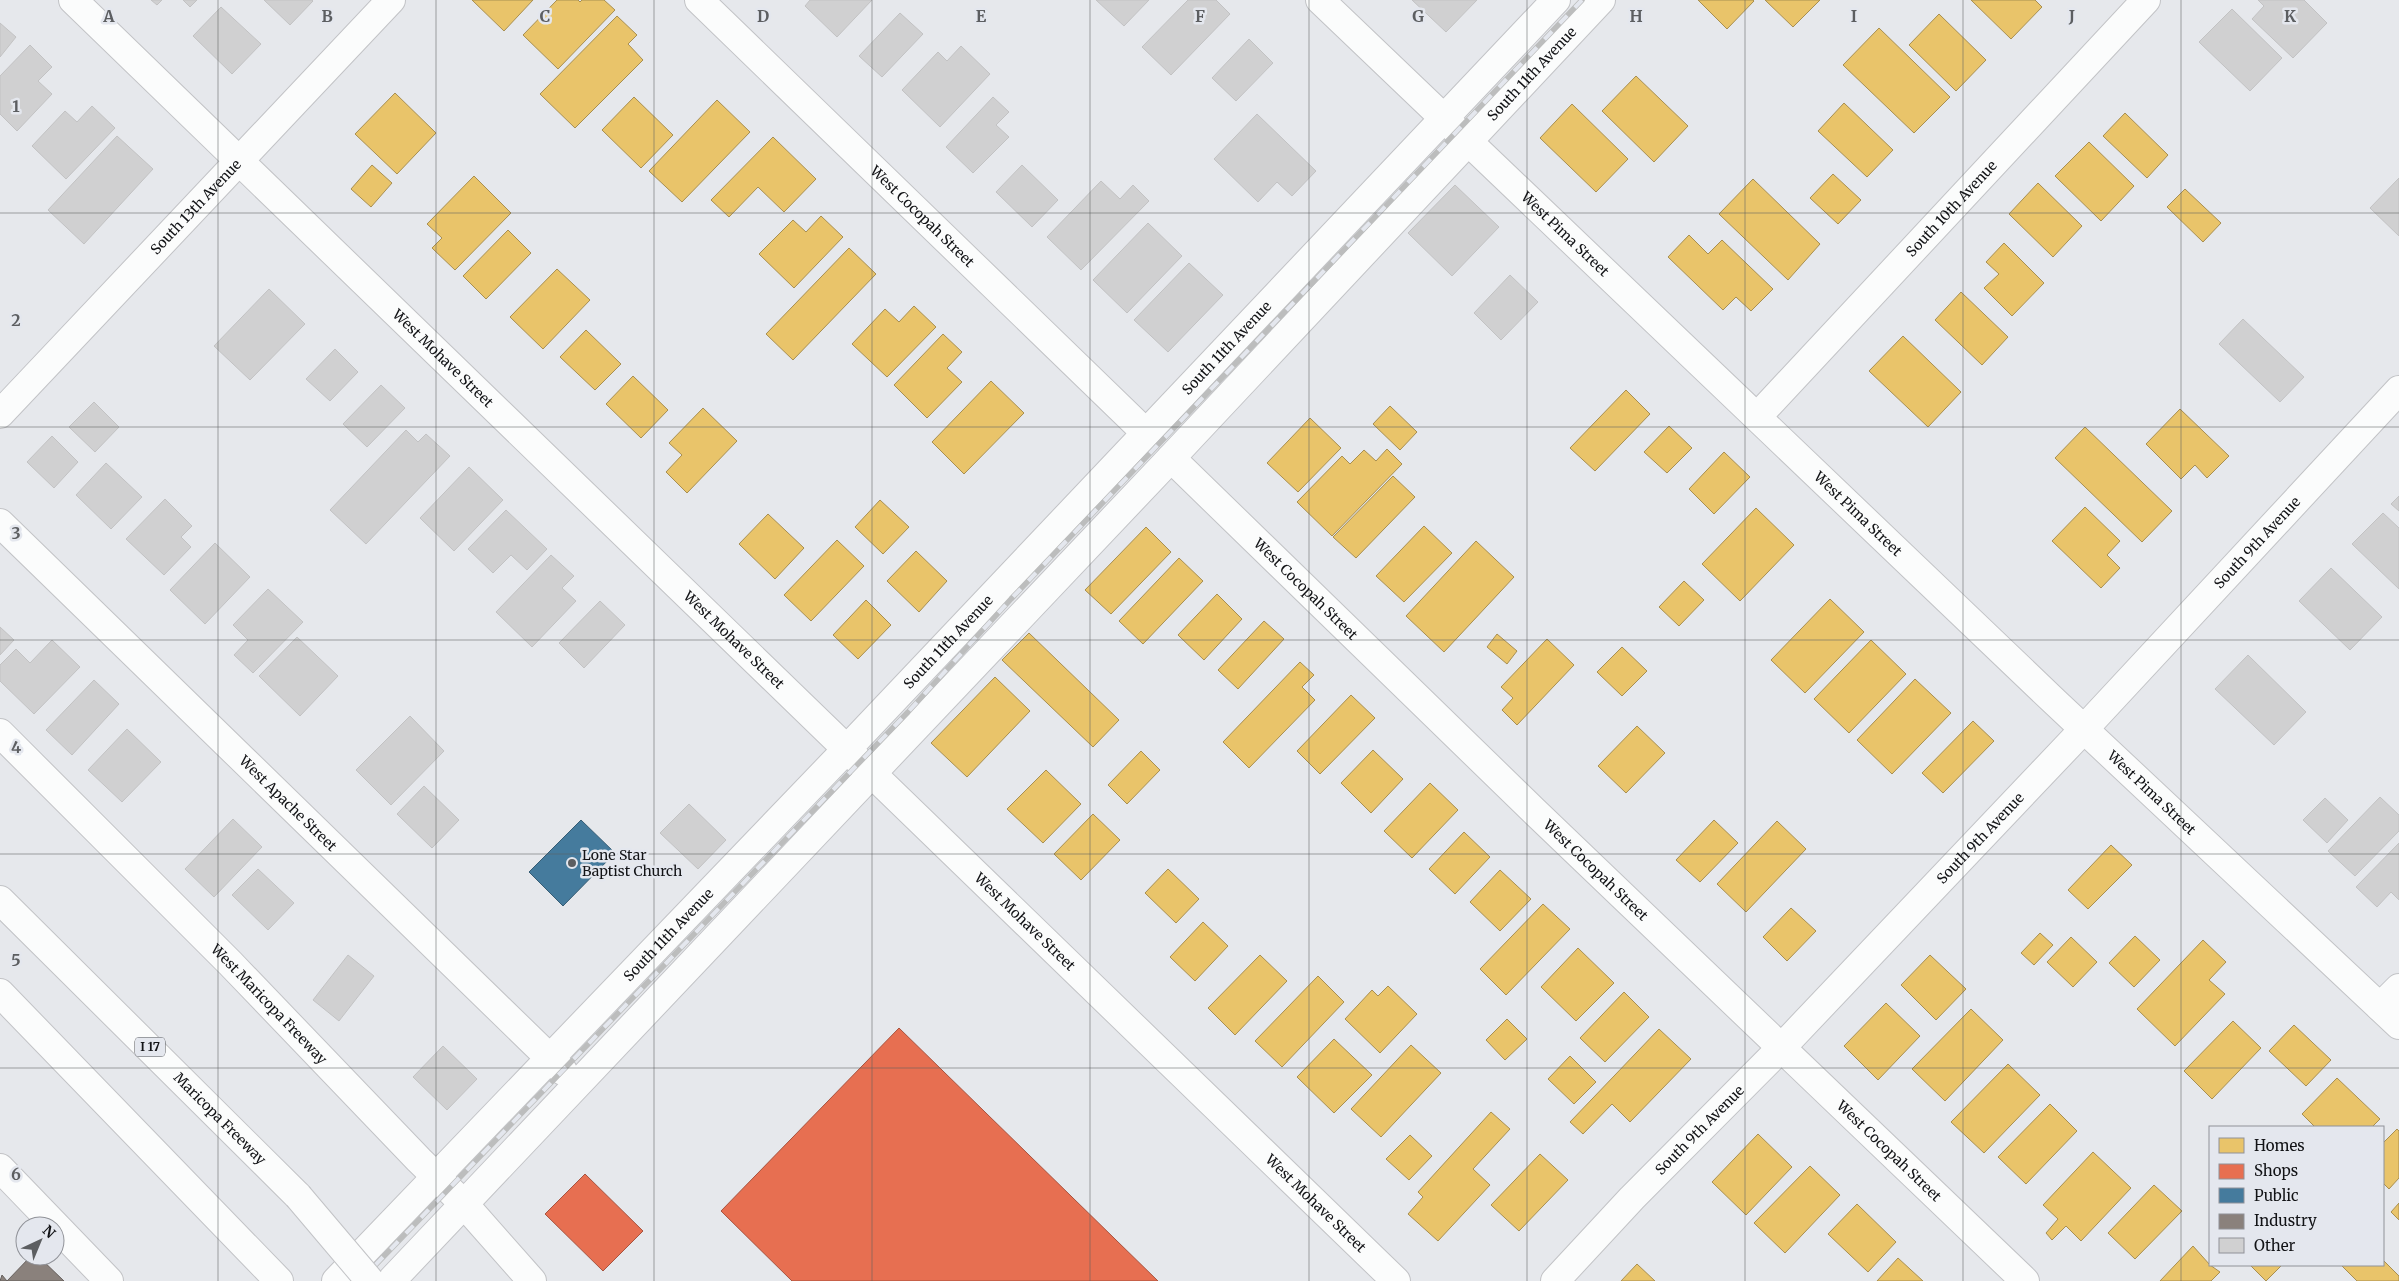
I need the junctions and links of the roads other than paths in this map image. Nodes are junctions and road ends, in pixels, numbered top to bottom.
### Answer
1 (72, 0) edge
2 (391, 0) edge
3 (699, 0) edge
4 (1320, 0) edge
5 (1556, 0) edge
6 (1601, 0) edge
7 (2146, 0) edge
8 (1444, 118) junction
9 (1467, 141) junction
10 (239, 162) junction
11 (2399, 390) edge
12 (0, 414) edge
13 (1756, 417) junction
14 (1145, 432) junction
15 (1171, 458) junction
16 (0, 523) edge
17 (2084, 729) junction
18 (0, 733) edge
19 (846, 750) junction
20 (871, 773) junction
21 (0, 900) edge
22 (2399, 988) edge
23 (0, 992) edge
24 (2390, 1016) edge
25 (1782, 1047) junction
26 (550, 1058) junction
27 (577, 1085) junction
28 (0, 1168) edge
29 (436, 1177) junction
30 (464, 1204) junction
31 (109, 1281) edge
32 (279, 1281) edge
33 (336, 1281) edge
34 (370, 1281) edge
35 (391, 1281) edge
36 (532, 1281) edge
37 (1396, 1281) edge
38 (1555, 1281) edge
39 (2025, 1281) edge

1 - 10 main road, West Mohave Street
2 - 10 main road, South 13th Avenue
3 - 14 main road, West Cocopah Street
4 - 8 main road, West Pima Street
5 - 8 main road, South 11th Avenue
6 - 9 main road, South 11th Avenue
7 - 13 main road, South 10th Avenue
8 - 9 main road, West Pima Street
8 - 14 main road, South 11th Avenue
9 - 13 main road, West Pima Street
9 - 15 main road, South 11th Avenue
10 - 12 main road, South 13th Avenue
10 - 19 main road, West Mohave Street
11 - 17 main road, South 9th Avenue
13 - 17 main road, West Pima Street
14 - 19 main road, South 11th Avenue
15 - 20 main road, South 11th Avenue
15 - 25 main road, West Cocopah Street
16 - 26 main road, West Apache Street
17 - 24 main road, West Pima Street
17 - 25 main road, South 9th Avenue
18 - 29 main road, West Maricopa Freeway
19 - 20 main road, West Mohave Street
19 - 26 main road, South 11th Avenue
20 - 27 main road, South 11th Avenue
20 - 37 main road, West Mohave Street
21 - 34 main road, Maricopa Freeway / I 17, bridge
22 - 24 main road
23 - 32 main road
25 - 38 main road, South 9th Avenue
25 - 39 main road, West Cocopah Street
26 - 27 main road, West Apache Street
26 - 29 main road, South 11th Avenue
27 - 30 main road, South 11th Avenue
28 - 31 main road
29 - 30 main road, West Maricopa Freeway
29 - 33 main road, South 11th Avenue
30 - 35 main road, South 11th Avenue
30 - 36 main road, West Maricopa Freeway

